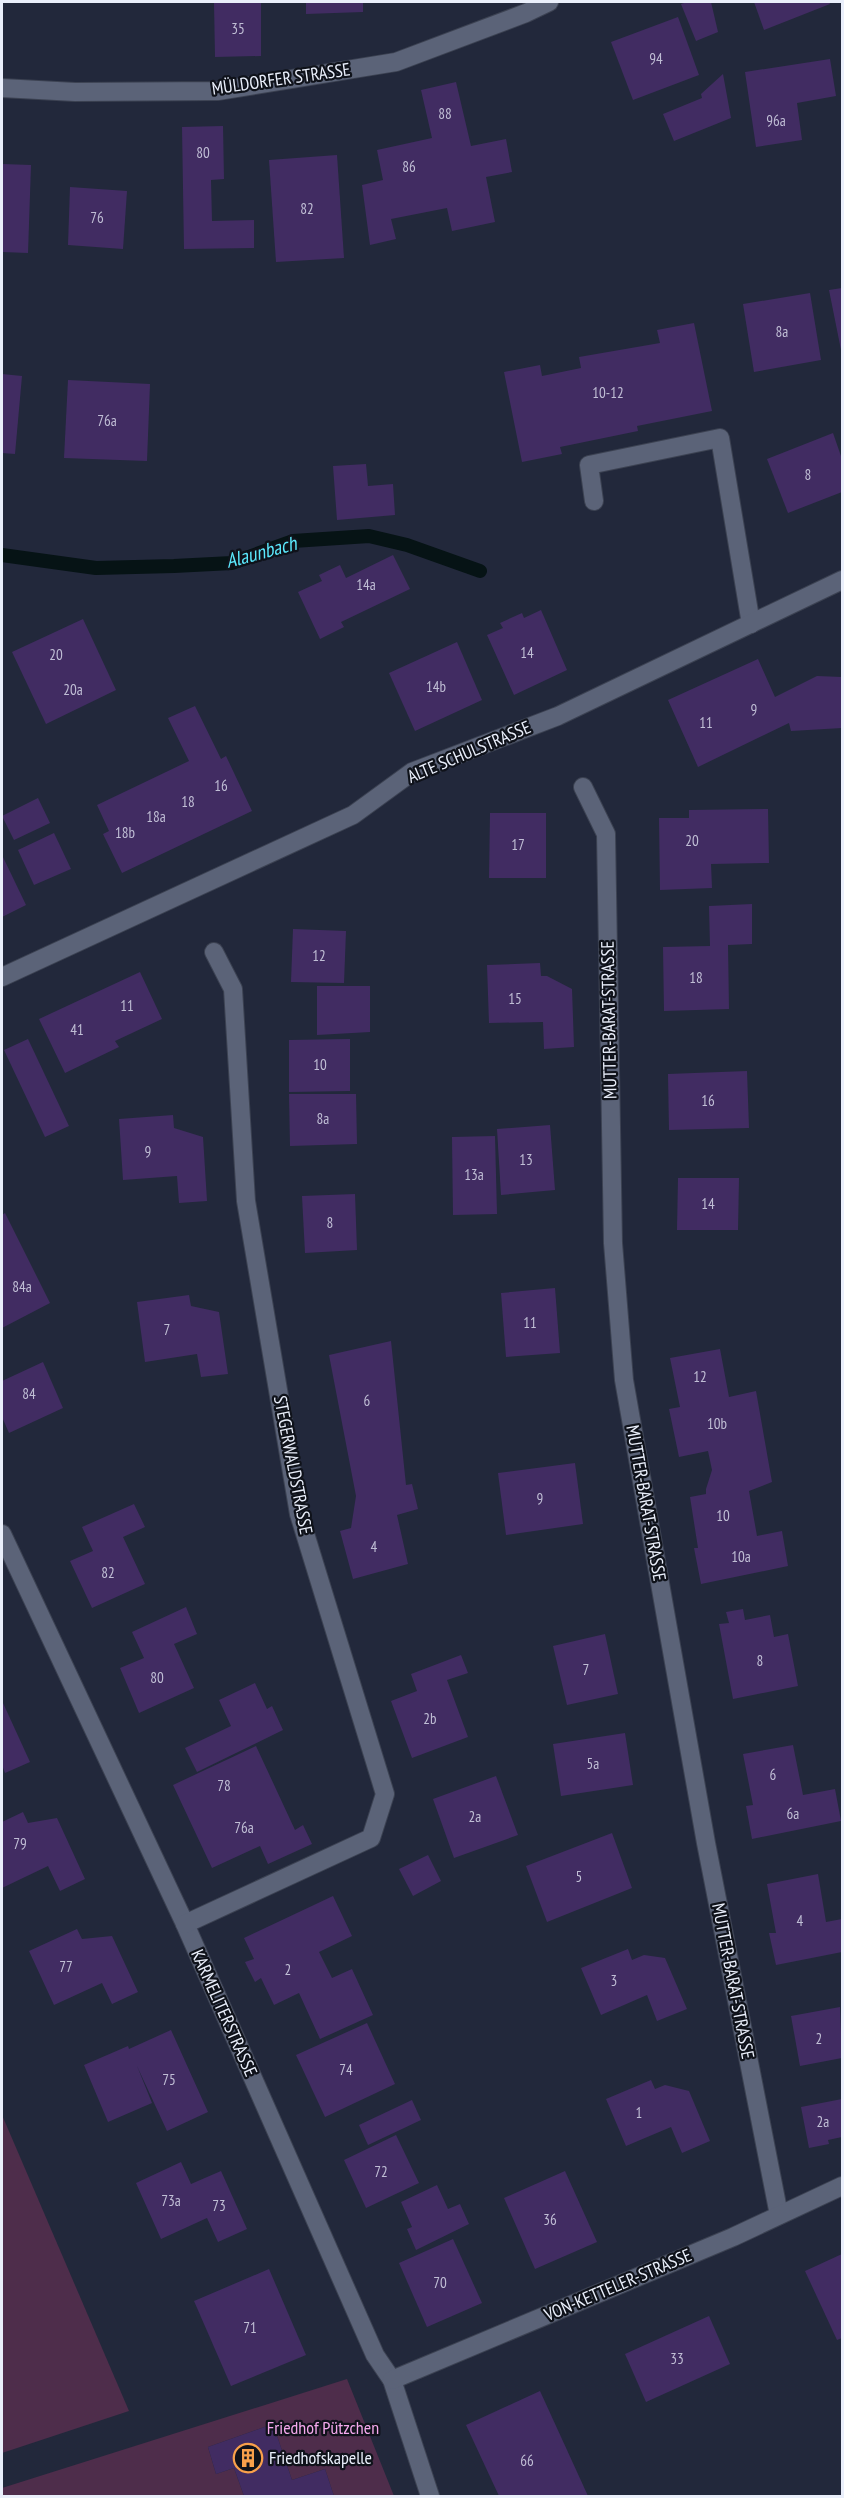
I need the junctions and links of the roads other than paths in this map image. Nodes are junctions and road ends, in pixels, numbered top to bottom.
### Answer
1 (549, 2) edge
2 (2, 88) edge
3 (594, 501) dead end
4 (843, 580) edge
5 (751, 624) junction
6 (583, 787) dead end
7 (214, 952) dead end
8 (2, 976) edge
9 (2, 1534) edge
10 (184, 1924) junction
11 (843, 2186) edge
12 (779, 2215) junction
13 (392, 2380) junction
14 (430, 2496) edge

1 - 2 street, MÜLDORFER STRASSE
3 - 5 street
4 - 5 street, ALTE SCHULSTRASSE
5 - 8 street, ALTE SCHULSTRASSE
6 - 12 street, MUTTER-BARAT-STRASSE
7 - 10 street, STEGERWALDSTRASSE
9 - 10 street, KARMELITERSTRASSE
10 - 13 street, KARMELITERSTRASSE
11 - 12 street, VON-KETTELER-STRASSE
12 - 13 street, VON-KETTELER-STRASSE
13 - 14 street, KARMELITERSTRASSE

